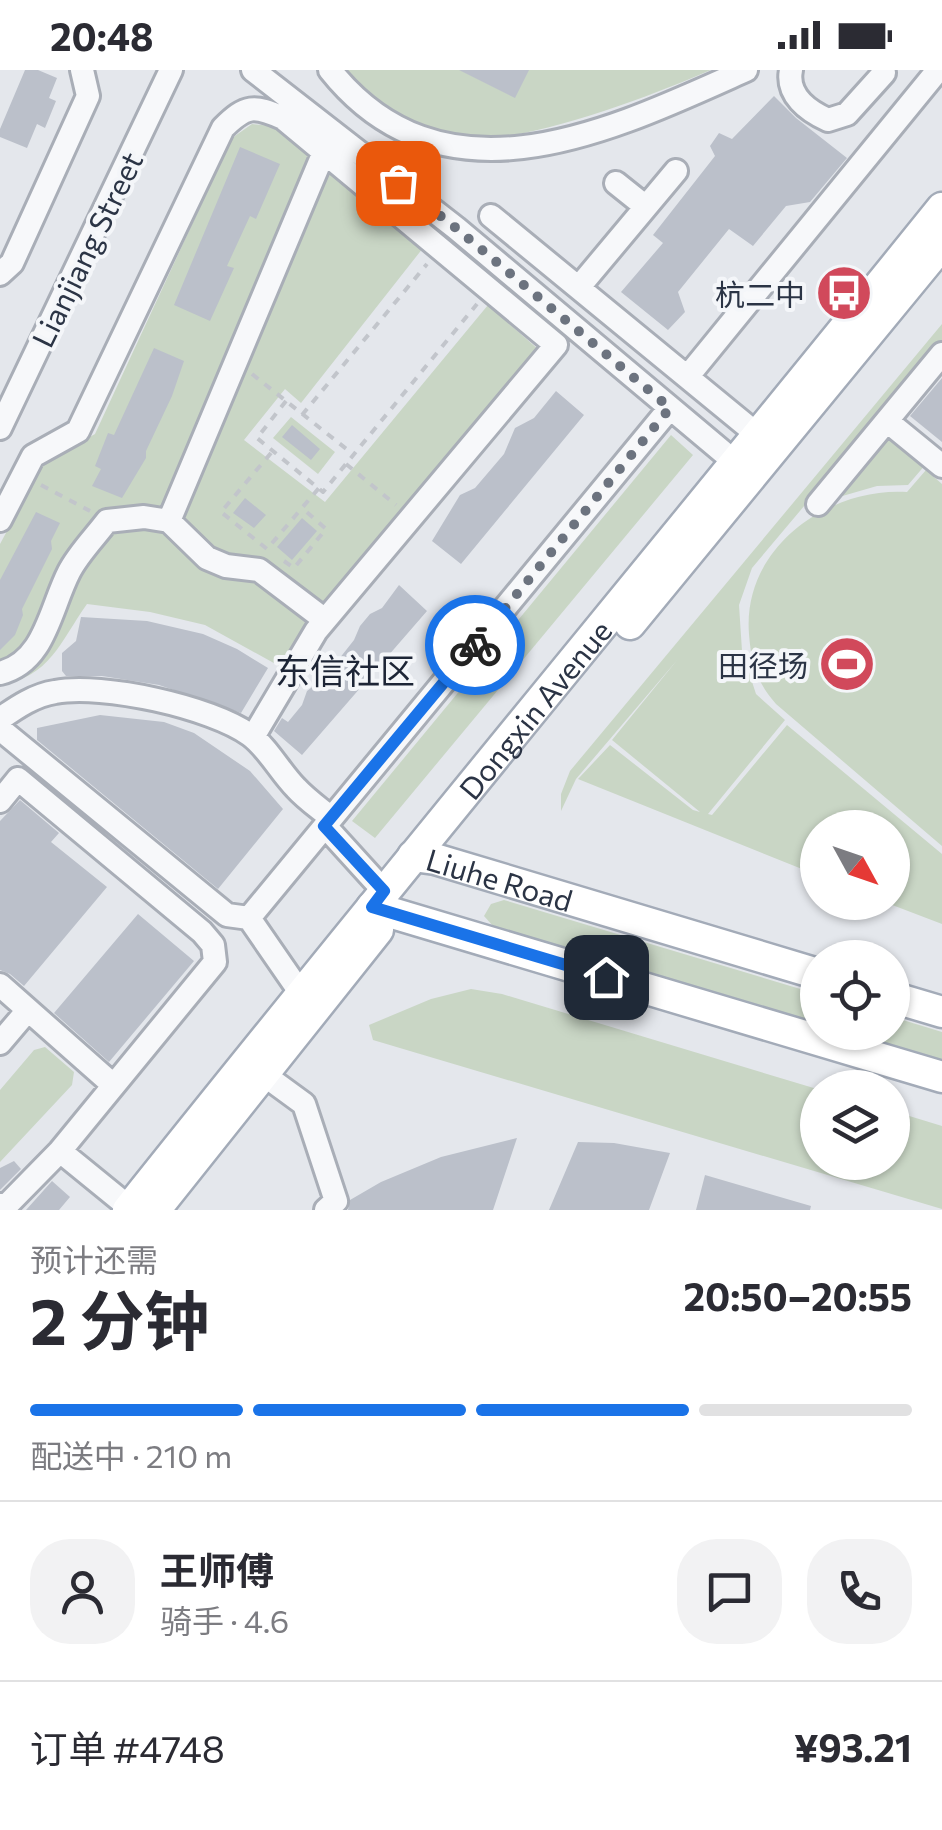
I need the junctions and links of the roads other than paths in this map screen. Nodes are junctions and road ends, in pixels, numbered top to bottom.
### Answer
1 (82, 70) edge
2 (171, 70) edge
3 (253, 70) edge
4 (330, 70) edge
5 (746, 70) edge
6 (792, 70) edge
7 (938, 70) edge
8 (884, 73) dead end
9 (324, 152) junction
10 (676, 171) dead end
11 (616, 183) dead end
12 (646, 207) junction
13 (942, 208) edge
14 (491, 216) dead end
15 (942, 244) edge
16 (0, 274) edge
17 (578, 287) junction
18 (942, 354) edge
19 (688, 376) junction
20 (670, 408) junction
21 (886, 421) junction
22 (0, 428) edge
23 (759, 436) junction
24 (736, 463) junction
25 (942, 466) edge
26 (818, 504) dead end
27 (0, 520) edge
28 (168, 521) junction
29 (325, 620) junction
30 (0, 674) edge
31 (0, 718) edge
32 (0, 729) edge
33 (253, 737) junction
34 (0, 800) edge
35 (328, 822) junction
36 (424, 857) junction
37 (383, 904) junction
38 (249, 918) junction
39 (800, 969) edge
40 (0, 985) edge
41 (300, 992) junction
42 (910, 1002) edge
43 (28, 1010) junction
44 (942, 1012) edge
45 (0, 1043) edge
46 (263, 1074) junction
47 (942, 1077) edge
48 (112, 1084) junction
49 (60, 1151) junction
50 (0, 1205) edge
51 (138, 1209) edge
52 (326, 1210) edge

1 - 16 street
2 - 22 street, Lianjiang Street
3 - 20 street
4 - 5 street
6 - 8 street
7 - 19 street
9 - 27 street
9 - 28 street
9 - 29 street
10 - 12 street
11 - 12 street
12 - 17 street
13 - 23 main road, Dongxin Avenue
14 - 17 street
15 - 36 main road, Dongxin Avenue
17 - 19 street
18 - 21 street
19 - 23 street
20 - 24 street
20 - 35 street
21 - 25 street
21 - 26 street
23 - 24 main road, Dongxin Avenue
24 - 36 main road, Dongxin Avenue
28 - 29 street
28 - 30 street
29 - 33 street
31 - 33 street
32 - 38 street
33 - 35 street
34 - 48 street
35 - 37 street
35 - 38 street
36 - 37 main road, Dongxin Avenue
36 - 39 main road, Liuhe Road
37 - 41 main road, Dongxin Avenue
37 - 46 main road, Dongxin Avenue
37 - 47 main road, Liuhe Road
38 - 41 street
40 - 43 street
41 - 51 main road, Dongxin Avenue
42 - 44 main road
43 - 45 street
43 - 48 street
46 - 51 main road, Dongxin Avenue
46 - 52 street
48 - 49 street
49 - 50 street
49 - 51 street

